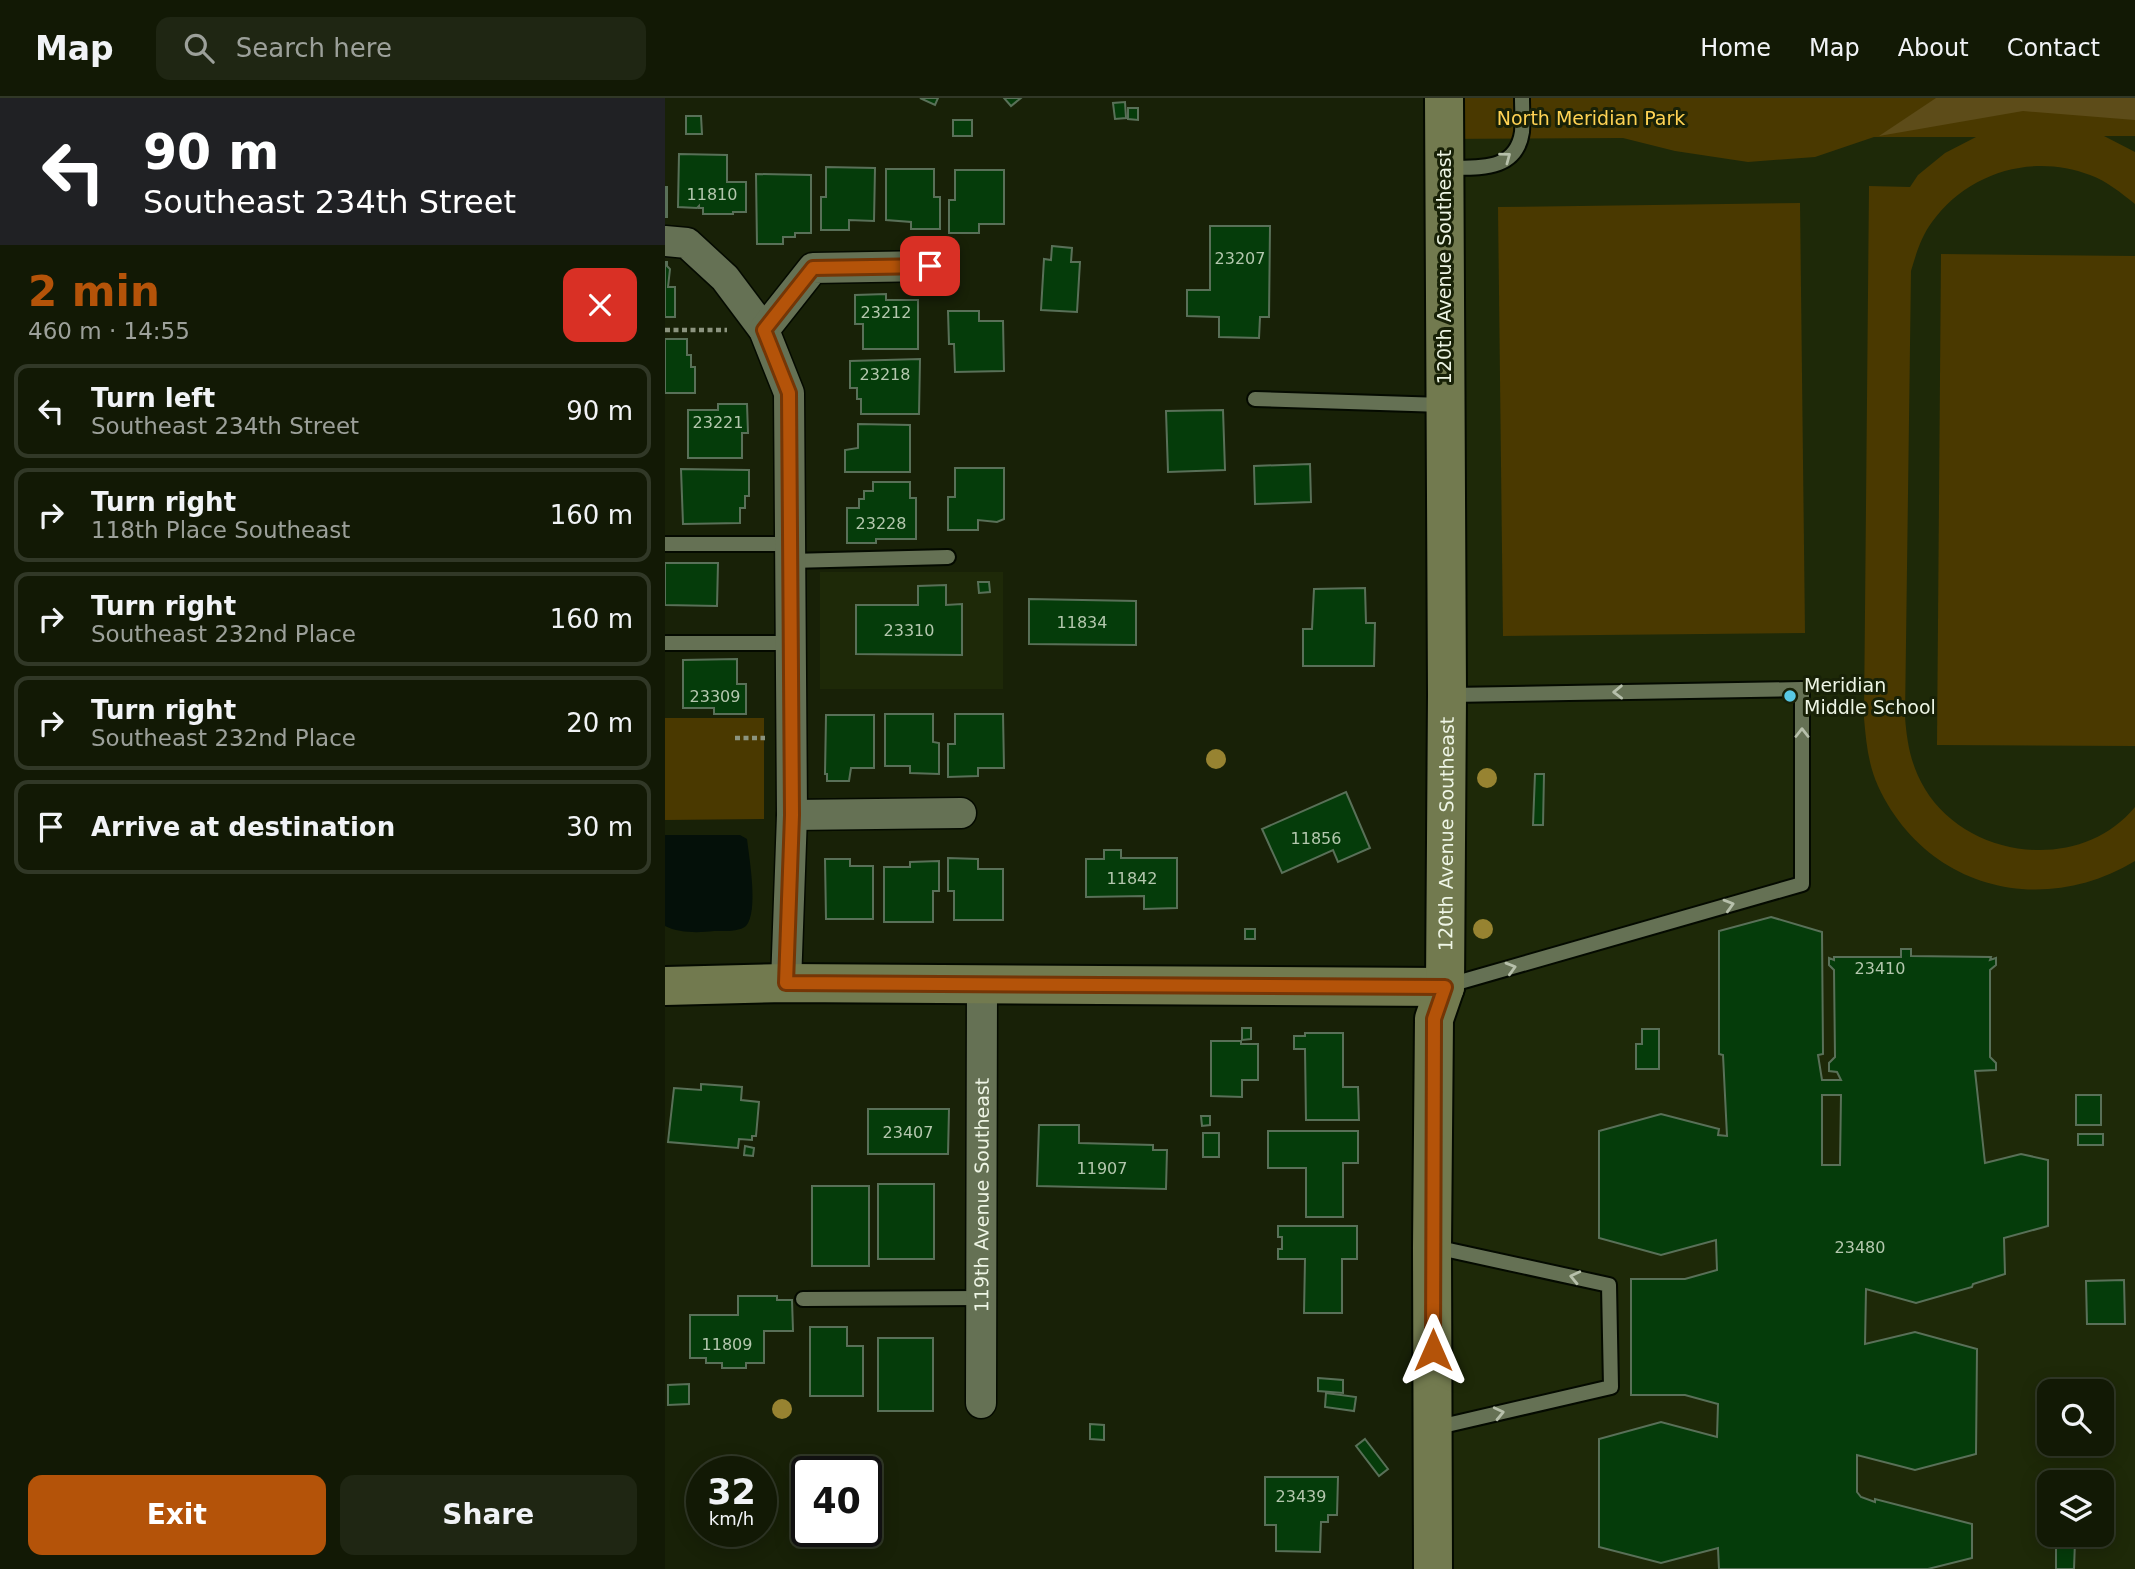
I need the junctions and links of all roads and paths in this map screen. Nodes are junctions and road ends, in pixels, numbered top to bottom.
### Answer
1 (1444, 98) edge
2 (1522, 98) edge
3 (1444, 168) junction
4 (665, 241) edge
5 (930, 266) dead end
6 (665, 330) edge
7 (764, 330) junction
8 (1255, 399) dead end
9 (1444, 405) junction
10 (665, 544) edge
11 (790, 552) junction
12 (948, 557) dead end
13 (665, 643) edge
14 (791, 643) junction
15 (1447, 695) junction
16 (961, 813) dead end
17 (792, 815) junction
18 (786, 983) junction
19 (982, 985) junction
20 (665, 986) edge
21 (1445, 987) junction
22 (1432, 1247) junction
23 (981, 1298) junction
24 (803, 1299) dead end
25 (981, 1403) dead end
26 (1433, 1428) junction
27 (1433, 1569) edge

1 - 3 street, 120th Avenue Southeast
3 -> 2 lane
3 - 9 street, 120th Avenue Southeast
4 - 7 street
5 - 7 street
6 - 7 path
7 - 11 street
8 - 9 lane
9 - 15 street, 120th Avenue Southeast
10 - 11 lane
11 - 12 lane
11 - 14 street
13 - 14 lane
14 - 17 street
15 - 21 street, 120th Avenue Southeast
21 -> 15 lane
16 - 17 street
17 - 18 street
18 - 19 street
18 - 20 street
19 - 21 street
19 - 23 street, 119th Avenue Southeast
21 - 22 street, 120th Avenue Southeast
22 - 26 street, 120th Avenue Southeast
26 -> 22 lane
23 - 24 lane
23 - 25 street, 119th Avenue Southeast
26 - 27 street, 120th Avenue Southeast

